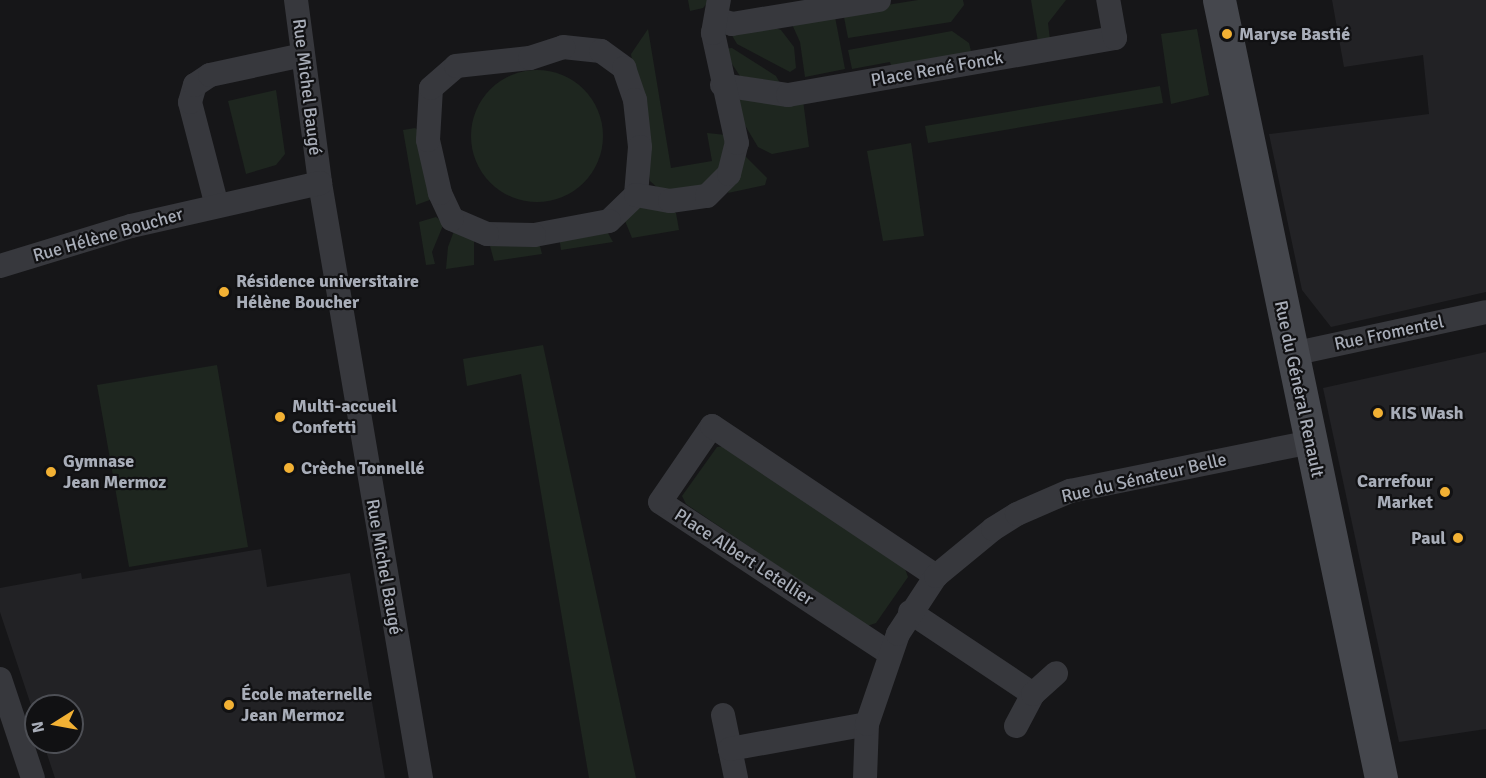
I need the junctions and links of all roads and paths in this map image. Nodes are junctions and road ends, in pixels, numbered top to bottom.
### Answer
1 (296, 0) edge
2 (879, 0) edge
3 (1108, 0) edge
4 (1219, 0) edge
5 (717, 10) edge
6 (303, 55) junction
7 (722, 85) junction
8 (320, 183) junction
9 (636, 195) junction
10 (217, 206) junction
11 (0, 266) edge
12 (1486, 312) edge
13 (1292, 354) junction
14 (1310, 442) junction
15 (936, 576) junction
16 (910, 612) junction
17 (889, 653) junction
18 (1056, 673) dead end
19 (0, 679) edge
20 (1033, 694) junction
21 (723, 715) dead end
22 (867, 724) junction
23 (1016, 726) dead end
24 (730, 749) junction
25 (33, 778) edge
26 (420, 778) edge
27 (736, 778) edge
28 (865, 778) edge
29 (1381, 778) edge

1 - 6 street, Rue Michel Baugé
2 - 5 street
3 - 7 street, Place René Fonck
4 - 13 street, Rue du Général Renault
5 - 7 street
6 - 8 street, Rue Michel Baugé
6 - 10 street
7 - 9 street
8 - 10 street, Rue Hélène Boucher
8 - 26 street, Rue Michel Baugé
9 - 9 street
10 - 11 street, Rue Hélène Boucher
12 - 13 street, Rue Fromentel
13 - 14 street, Rue du Général Renault
14 - 15 street, Rue du Sénateur Belle
14 - 29 street, Rue du Général Renault
15 - 16 street, Rue du Sénateur Belle
15 - 17 street, Place Albert Letellier
16 - 17 street, Rue du Sénateur Belle
16 - 20 street
17 - 22 street, Rue du Sénateur Belle
18 - 20 street
19 - 25 street
20 - 23 street
21 - 24 street
22 - 24 street
22 - 28 street, Rue du Sénateur Belle
24 - 27 street

